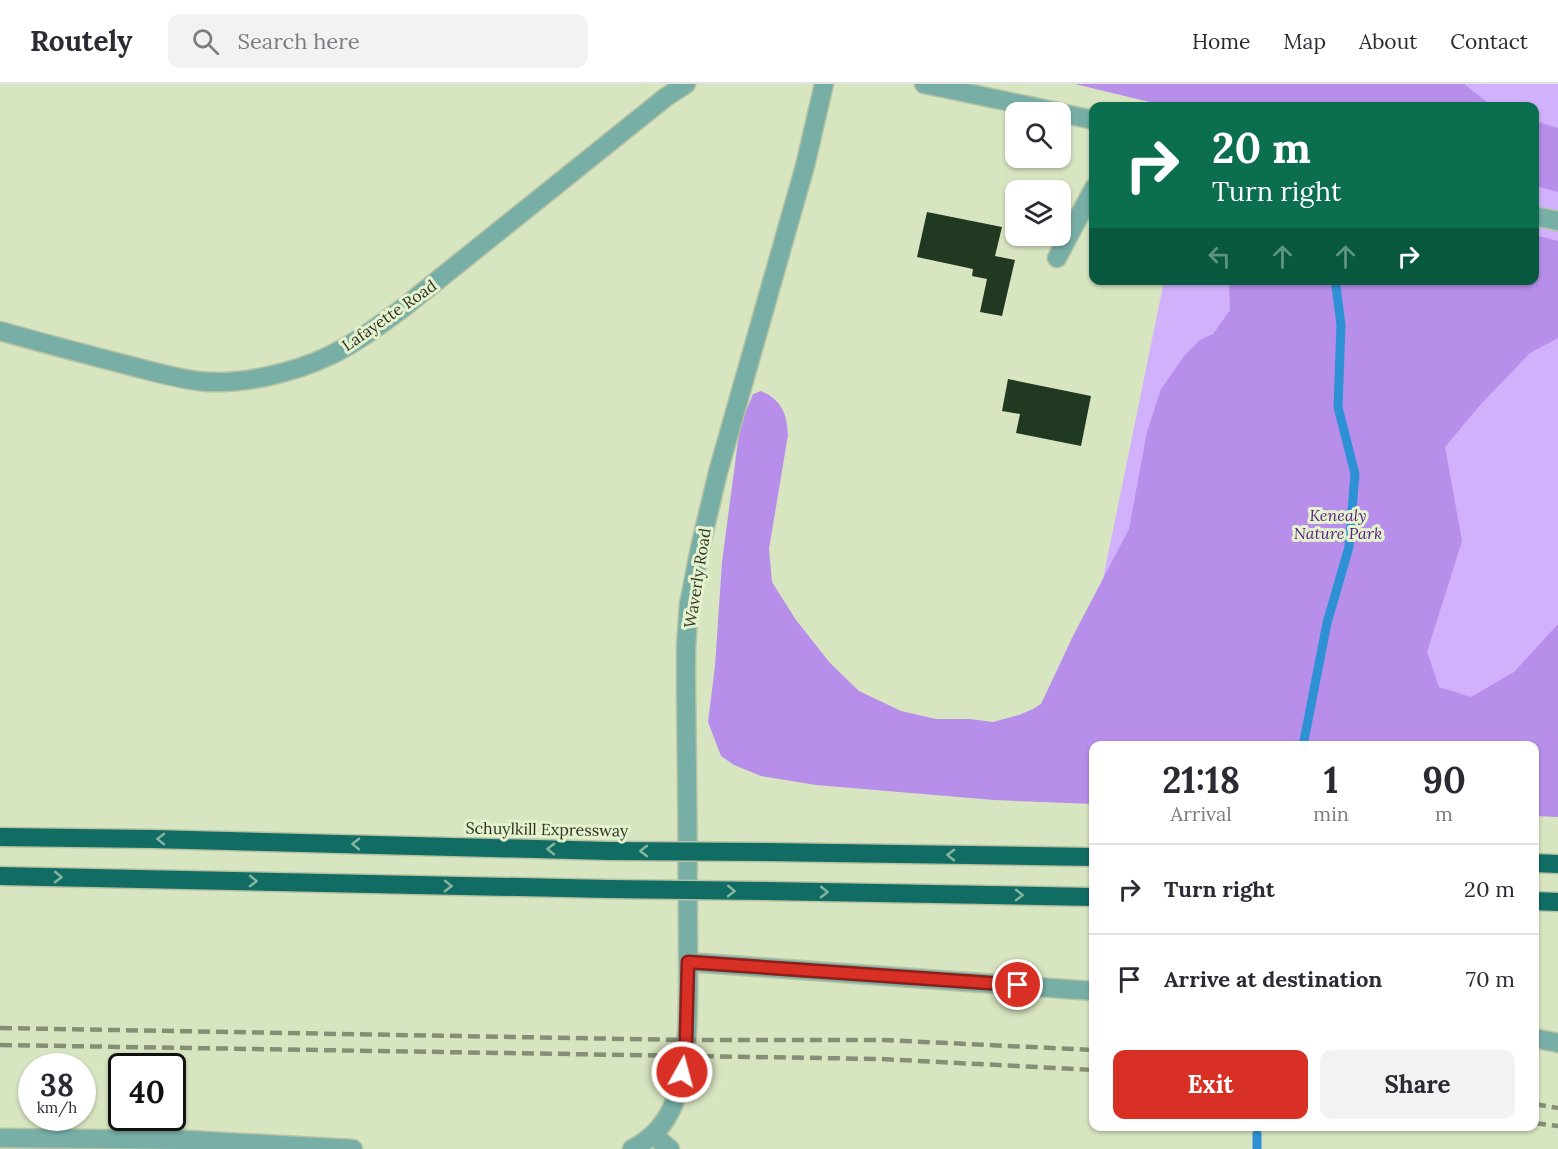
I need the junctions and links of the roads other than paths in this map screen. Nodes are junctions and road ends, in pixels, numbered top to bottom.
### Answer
1 (686, 84) edge
2 (824, 84) edge
3 (924, 84) edge
4 (1008, 102) edge
5 (1071, 115) edge
6 (1089, 119) edge
7 (1089, 197) edge
8 (1539, 217) edge
9 (1558, 221) edge
10 (1057, 258) dead end
11 (0, 331) edge
12 (0, 837) edge
13 (1089, 857) edge
14 (1539, 863) edge
15 (1558, 864) edge
16 (0, 876) edge
17 (1089, 897) edge
18 (1539, 901) edge
19 (1558, 902) edge
20 (688, 962) junction
21 (1089, 991) edge
22 (1539, 1039) edge
23 (1558, 1043) edge
24 (653, 1134) junction
25 (0, 1138) edge
26 (353, 1149) edge
27 (632, 1149) edge
28 (670, 1149) edge

1 - 11 street, Lafayette Road
2 - 20 street, Waverly Road
3 - 4 street
5 - 6 street
7 - 10 street
8 - 9 street
13 -> 12 highway, Schuylkill Expressway, bridge
14 - 15 highway
16 -> 17 highway, bridge
18 - 19 highway
20 - 21 street
20 - 24 street, Waverly Road
22 - 23 street
24 - 27 street, Waverly Road
24 - 28 street
25 - 26 street

